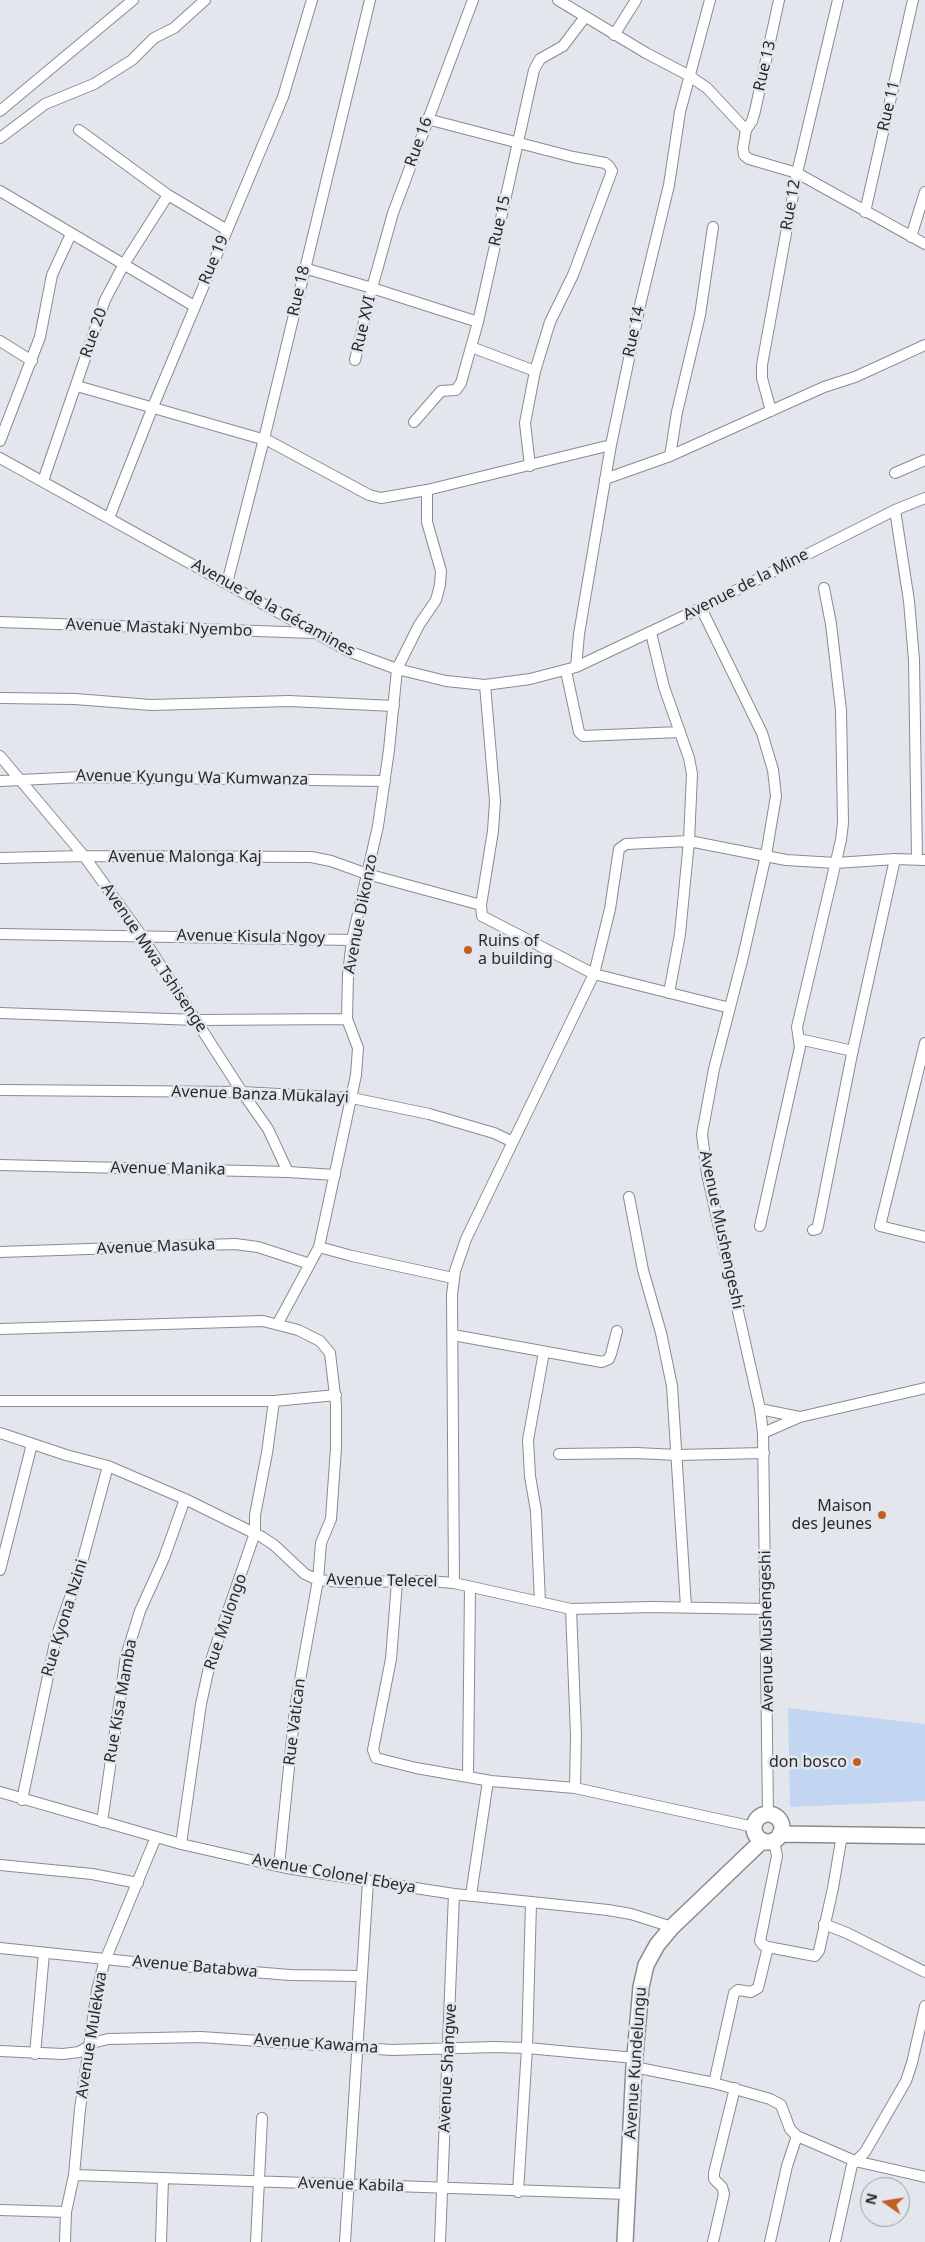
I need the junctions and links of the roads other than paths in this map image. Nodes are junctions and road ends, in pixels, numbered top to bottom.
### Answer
1 (133, 0) edge
2 (205, 0) edge
3 (312, 0) edge
4 (370, 0) edge
5 (474, 0) edge
6 (558, 0) edge
7 (636, 0) edge
8 (710, 0) edge
9 (779, 0) edge
10 (838, 0) edge
11 (913, 0) edge
12 (585, 17) junction
13 (614, 35) junction
14 (688, 75) junction
15 (0, 111) edge
16 (427, 119) junction
17 (79, 130) dead end
18 (746, 130) junction
19 (0, 138) edge
20 (517, 143) junction
21 (797, 173) junction
22 (0, 191) edge
23 (925, 192) edge
24 (168, 195) junction
25 (865, 212) junction
26 (713, 227) dead end
27 (227, 230) junction
28 (71, 234) junction
29 (911, 237) junction
30 (925, 244) edge
31 (124, 264) junction
32 (304, 268) junction
33 (372, 288) junction
34 (194, 306) junction
35 (478, 322) junction
36 (0, 342) edge
37 (925, 345) edge
38 (471, 347) junction
39 (356, 360) dead end
40 (32, 361) junction
41 (535, 371) junction
42 (77, 386) junction
43 (152, 409) junction
44 (771, 411) junction
45 (414, 422) dead end
46 (264, 439) junction
47 (0, 441) edge
48 (611, 445) junction
49 (670, 456) junction
50 (0, 458) edge
51 (925, 460) edge
52 (530, 466) junction
53 (895, 473) dead end
54 (605, 479) junction
55 (43, 481) junction
56 (427, 490) junction
57 (925, 498) edge
58 (895, 510) junction
59 (109, 518) junction
60 (227, 583) junction
61 (824, 588) dead end
62 (701, 608) junction
63 (0, 622) edge
64 (317, 633) junction
65 (651, 633) junction
66 (397, 669) junction
67 (571, 669) junction
68 (485, 685) junction
69 (0, 698) edge
70 (394, 706) junction
71 (680, 732) junction
72 (0, 756) edge
73 (22, 780) junction
74 (0, 781) edge
75 (384, 781) junction
76 (689, 840) junction
77 (766, 855) junction
78 (84, 856) junction
79 (0, 858) edge
80 (895, 859) junction
81 (921, 859) edge
82 (836, 863) junction
83 (367, 874) junction
84 (480, 905) junction
85 (0, 934) edge
86 (141, 935) junction
87 (352, 940) junction
88 (594, 974) junction
89 (669, 993) junction
90 (730, 1008) junction
91 (0, 1013) edge
92 (347, 1019) junction
93 (197, 1020) junction
94 (798, 1039) junction
95 (925, 1043) edge
96 (853, 1051) junction
97 (0, 1090) edge
98 (242, 1092) junction
99 (352, 1098) junction
100 (513, 1142) junction
101 (0, 1165) edge
102 (288, 1172) junction
103 (335, 1175) junction
104 (629, 1197) dead end
105 (760, 1226) dead end
106 (813, 1230) dead end
107 (925, 1237) edge
108 (318, 1247) junction
109 (0, 1252) edge
110 (310, 1264) junction
111 (453, 1278) junction
112 (278, 1323) junction
113 (0, 1329) edge
114 (617, 1332) dead end
115 (453, 1334) junction
116 (544, 1352) junction
117 (925, 1388) edge
118 (336, 1395) junction
119 (0, 1401) edge
120 (274, 1401) junction
121 (760, 1409) junction
122 (800, 1417) junction
123 (0, 1433) edge
124 (763, 1433) junction
125 (32, 1444) junction
126 (764, 1453) junction
127 (559, 1454) dead end
128 (678, 1455) junction
129 (108, 1466) junction
130 (185, 1499) junction
131 (255, 1533) junction
132 (0, 1570) edge
133 (318, 1580) junction
134 (397, 1582) junction
135 (454, 1583) junction
136 (470, 1587) junction
137 (540, 1602) junction
138 (686, 1607) junction
139 (571, 1609) junction
140 (767, 1609) junction
141 (468, 1777) junction
142 (488, 1781) junction
143 (575, 1788) junction
144 (0, 1792) edge
145 (22, 1800) junction
146 (768, 1814) junction
147 (102, 1822) junction
148 (754, 1827) junction
149 (842, 1835) junction
150 (925, 1836) edge
151 (156, 1837) junction
152 (772, 1839) junction
153 (181, 1844) junction
154 (0, 1865) edge
155 (279, 1866) junction
156 (368, 1881) junction
157 (138, 1883) junction
158 (454, 1894) junction
159 (472, 1896) junction
160 (531, 1903) junction
161 (824, 1924) junction
162 (672, 1927) junction
163 (768, 1947) junction
164 (0, 1948) edge
165 (44, 1953) junction
166 (106, 1959) junction
167 (925, 1972) edge
168 (362, 1976) junction
169 (925, 2006) edge
170 (90, 2045) junction
171 (358, 2048) junction
172 (449, 2048) junction
173 (527, 2048) junction
174 (0, 2051) edge
175 (35, 2054) junction
176 (634, 2062) junction
177 (714, 2082) junction
178 (735, 2088) junction
179 (262, 2118) dead end
180 (797, 2136) junction
181 (855, 2160) junction
182 (74, 2175) junction
183 (925, 2177) edge
184 (163, 2179) junction
185 (259, 2182) junction
186 (349, 2185) junction
187 (442, 2188) junction
188 (518, 2192) junction
189 (627, 2194) junction
190 (0, 2210) edge
191 (66, 2212) junction
192 (65, 2242) edge
193 (161, 2242) edge
194 (256, 2242) edge
195 (345, 2242) edge
196 (440, 2242) edge
197 (625, 2242) edge
198 (713, 2242) edge
199 (770, 2242) edge
200 (835, 2242) edge

1 - 15 street
2 - 19 street
3 - 27 street, Rue 19
4 - 32 street, Rue 18
5 - 16 street, Rue 16
6 - 12 street
7 - 13 street
8 - 14 street, Rue 14
9 - 18 street, Rue 13
10 - 21 street, Rue 12
11 - 25 street, Rue 11
12 - 13 street
12 - 20 street, Rue 15
13 - 14 street
14 - 18 street
14 - 48 street, Rue 14
16 - 20 street
16 - 33 street, Rue 16
17 - 24 street
18 - 21 street
20 - 35 street, Rue 15
20 - 41 street
21 - 25 street
21 - 44 street, Rue 12
22 - 28 street
23 - 29 street
24 - 27 street
24 - 31 street, Rue 20
25 - 29 street
26 - 49 street
27 - 34 street, Rue 19
28 - 31 street
28 - 40 street
29 - 30 street
31 - 34 street
31 - 42 street, Rue 20
32 - 33 street
32 - 46 street, Rue 18
33 - 35 street
33 - 39 street, Rue XVI
34 - 43 street, Rue 19
35 - 38 street, Rue 15
36 - 40 street
37 - 44 street
38 - 41 street
38 - 45 street, Rue 15
40 - 47 street
41 - 52 street
42 - 43 street
42 - 55 street, Rue 20
43 - 46 street
43 - 59 street, Rue 19
44 - 49 street
46 - 56 street
46 - 60 street, Rue 18
48 - 52 street
48 - 54 street, Rue 14
49 - 54 street
50 - 55 street, Avenue de la Gécamines
51 - 53 street
52 - 56 street
54 - 67 street, Rue 14
55 - 59 street, Avenue de la Gécamines
56 - 66 street
57 - 58 street, Avenue de la Mine
58 - 62 street, Avenue de la Mine
58 - 81 street
59 - 60 street, Avenue de la Gécamines
60 - 64 street, Avenue de la Gécamines
61 - 82 street
62 - 65 street, Avenue de la Mine
62 - 77 street, Avenue Mushengeshi
63 - 64 street, Avenue Mastaki Nyembo
64 - 66 street, Avenue de la Gécamines
65 - 67 street, Avenue de la Mine
65 - 71 street
66 - 68 street, Avenue de la Gécamines
66 - 70 street, Avenue Dikonzo
67 - 68 street, Avenue de la Gécamines
67 - 71 street, Rue 14
68 - 84 street
69 - 70 street
70 - 75 street, Avenue Dikonzo
71 - 76 street
72 - 73 street, Avenue Mwa Tshisenge
73 - 74 street, Avenue Kyungu Wa Kumwanza
73 - 75 street, Avenue Kyungu Wa Kumwanza
73 - 78 street, Avenue Mwa Tshisenge
75 - 83 street, Avenue Dikonzo
76 - 77 street
76 - 88 street
76 - 89 street
77 - 82 street
77 - 90 street, Avenue Mushengeshi
78 - 79 street, Avenue Malonga Kaj
78 - 83 street, Avenue Malonga Kaj
78 - 86 street, Avenue Mwa Tshisenge
80 - 81 street
80 - 82 street
80 - 96 street
82 - 94 street
83 - 84 street, Avenue Malonga Kaj
83 - 87 street, Avenue Dikonzo
84 - 88 street
85 - 86 street, Avenue Kisula Ngoy
86 - 87 street, Avenue Kisula Ngoy
86 - 93 street, Avenue Mwa Tshisenge
87 - 92 street, Avenue Dikonzo
88 - 89 street
88 - 100 street
89 - 90 street
90 - 121 street, Avenue Mushengeshi
91 - 93 street
92 - 93 street
92 - 99 street, Avenue Dikonzo
93 - 98 street, Avenue Mwa Tshisenge
94 - 96 street
94 - 105 street
95 - 107 street
96 - 106 street
97 - 98 street, Avenue Banza Mukalayi
98 - 99 street, Avenue Banza Mukalayi
98 - 102 street, Avenue Mwa Tshisenge
99 - 100 street, Avenue Banza Mukalayi
99 - 103 street, Avenue Dikonzo
100 - 111 street
101 - 102 street, Avenue Manika
102 - 103 street, Avenue Manika
103 - 108 street, Avenue Dikonzo
104 - 128 street
108 - 110 street, Avenue Dikonzo
108 - 111 street
109 - 110 street, Avenue Masuka
110 - 112 street, Avenue Dikonzo
111 - 115 street
112 - 113 street
112 - 118 street, Rue Vatican
114 - 116 street
115 - 116 street
115 - 135 street
116 - 137 street
117 - 122 street
118 - 120 street
118 - 133 street, Rue Vatican
119 - 120 street
120 - 131 street, Rue Mulongo
121 - 122 street
121 - 124 street, Avenue Mushengeshi
122 - 124 street
123 - 125 street, Avenue Telecel
124 - 126 street, Avenue Mushengeshi
125 - 129 street, Avenue Telecel
125 - 132 street
126 - 128 street
126 - 140 street, Avenue Mushengeshi
127 - 128 street
128 - 138 street
129 - 130 street, Avenue Telecel
129 - 145 street, Rue Kyona Nzini
130 - 131 street, Avenue Telecel
130 - 147 street, Rue Kisa Mamba
131 - 133 street, Avenue Telecel
131 - 153 street, Rue Mulongo
133 - 134 street, Avenue Telecel
133 - 155 street, Rue Vatican
134 - 135 street, Avenue Telecel
134 - 141 street
135 - 136 street, Avenue Telecel
136 - 137 street, Avenue Telecel
136 - 141 street
137 - 139 street, Avenue Telecel
138 - 139 street, Avenue Telecel
138 - 140 street, Avenue Telecel
139 - 143 street
140 - 146 street, Avenue Mushengeshi
141 - 142 street
142 - 143 street
142 - 159 street
143 - 148 street
144 - 145 street, Avenue Colonel Ebeya
145 - 147 street, Avenue Colonel Ebeya
146 - 148 street
146 - 152 street
147 - 151 street, Avenue Colonel Ebeya
148 - 152 street
149 - 150 street
149 - 152 street
149 - 161 street
151 - 153 street, Avenue Colonel Ebeya
151 - 157 street, Avenue Mulekwa
152 - 162 street, Avenue Kundelungu
152 - 163 street
153 - 155 street, Avenue Colonel Ebeya
154 - 157 street
155 - 156 street, Avenue Colonel Ebeya
156 - 158 street, Avenue Colonel Ebeya
156 - 168 street
157 - 166 street, Avenue Mulekwa
158 - 159 street, Avenue Colonel Ebeya
158 - 172 street, Avenue Shangwe
159 - 160 street, Avenue Colonel Ebeya
160 - 162 street, Avenue Colonel Ebeya
160 - 173 street
161 - 163 street
161 - 167 street
162 - 176 street, Avenue Kundelungu
163 - 177 street
164 - 165 street, Avenue Batabwa
165 - 166 street, Avenue Batabwa
165 - 175 street
166 - 168 street, Avenue Batabwa
166 - 170 street, Avenue Mulekwa
168 - 171 street
169 - 181 street
170 - 171 street, Avenue Kawama
170 - 175 street, Avenue Kawama
170 - 182 street, Avenue Mulekwa
171 - 172 street, Avenue Kawama
171 - 186 street
172 - 173 street, Avenue Kawama
172 - 187 street, Avenue Shangwe
173 - 176 street, Avenue Kawama
173 - 188 street
174 - 175 street, Avenue Kawama
176 - 177 street, Avenue Kawama
176 - 189 street, Avenue Kundelungu
177 - 178 street, Avenue Kawama
178 - 180 street, Avenue Kawama
178 - 198 street
179 - 185 street
180 - 181 street
180 - 199 street
181 - 183 street
181 - 200 street
182 - 184 street, Avenue Kabila
182 - 191 street, Avenue Mulekwa
184 - 185 street, Avenue Kabila
184 - 193 street
185 - 186 street, Avenue Kabila
185 - 194 street
186 - 187 street, Avenue Kabila
186 - 195 street
187 - 188 street, Avenue Kabila
187 - 196 street, Avenue Shangwe
188 - 189 street, Avenue Kabila
189 - 197 street, Avenue Kundelungu
190 - 191 street
191 - 192 street, Avenue Mulekwa

